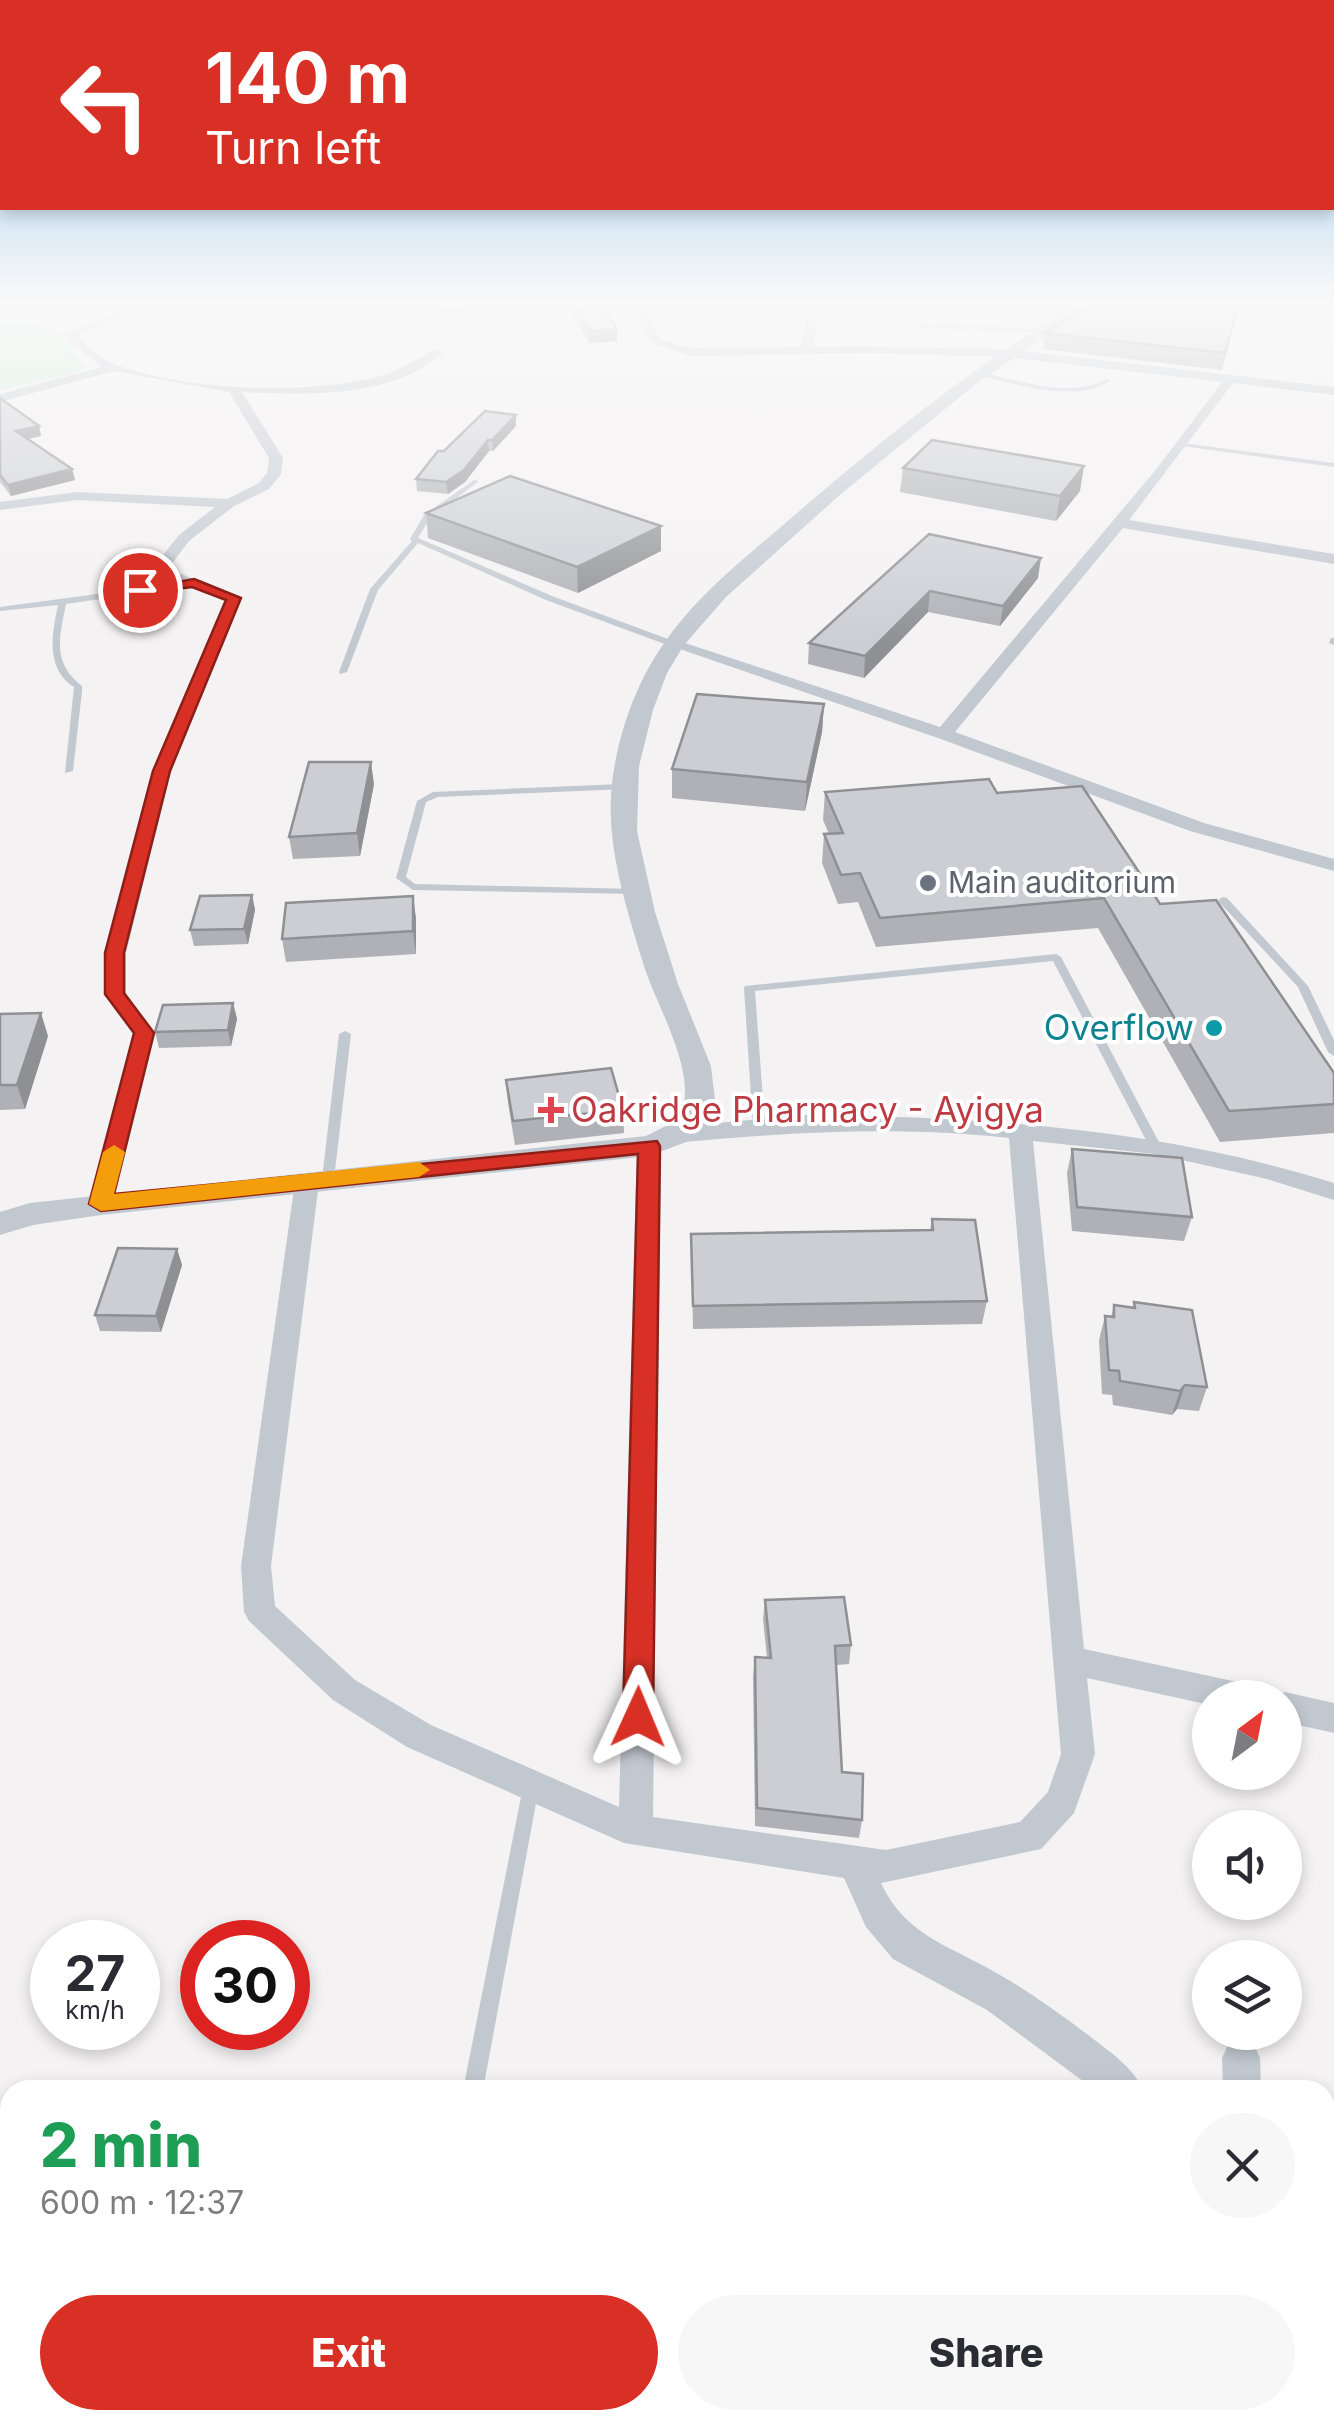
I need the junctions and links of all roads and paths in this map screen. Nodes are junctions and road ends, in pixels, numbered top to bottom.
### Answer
1 (252, 419) edge
2 (915, 419) edge
3 (1202, 419) edge
4 (1183, 445) junction
5 (1334, 465) edge
6 (476, 481) dead end
7 (229, 503) junction
8 (0, 506) edge
9 (1120, 524) junction
10 (416, 541) junction
11 (1334, 558) edge
12 (194, 583) junction
13 (62, 602) junction
14 (0, 609) edge
15 (673, 644) junction
16 (343, 672) dead end
17 (944, 734) junction
18 (68, 771) dead end
19 (624, 786) junction
20 (1334, 866) edge
21 (636, 892) junction
22 (1223, 900) dead end
23 (345, 1034) dead end
24 (1334, 1052) edge
25 (759, 1127) junction
26 (1020, 1131) junction
27 (684, 1134) junction
28 (649, 1146) junction
29 (1155, 1146) junction
30 (318, 1180) junction
31 (1334, 1192) edge
32 (101, 1204) junction
33 (0, 1224) edge
34 (1070, 1660) junction
35 (1192, 1687) edge
36 (1302, 1711) edge
37 (1334, 1718) edge
38 (532, 1784) junction
39 (636, 1831) junction
40 (856, 1862) junction
41 (475, 2080) edge
42 (1114, 2080) edge

1 - 7 street
2 - 15 street
3 - 4 street
4 - 5 lane
4 - 9 street
6 - 10 lane
7 - 8 street
7 - 12 street
9 - 11 street
9 - 17 street
10 - 15 lane
10 - 16 lane
12 - 13 lane
12 - 32 street
13 - 14 lane
13 - 18 lane
15 - 17 street
15 - 19 street
17 - 20 street
19 - 21 street
19 - 21 lane
21 - 27 street
22 - 24 lane
23 - 30 lane
25 - 26 street
25 - 27 street
25 - 29 lane
26 - 29 street
26 - 34 street
27 - 28 street
28 - 30 street
28 - 39 street
29 - 31 street
30 - 32 street
30 - 38 street
32 - 33 street
34 - 35 street
34 - 40 street
36 - 37 street
38 - 39 street
38 - 41 lane
39 - 40 street
40 - 42 street

